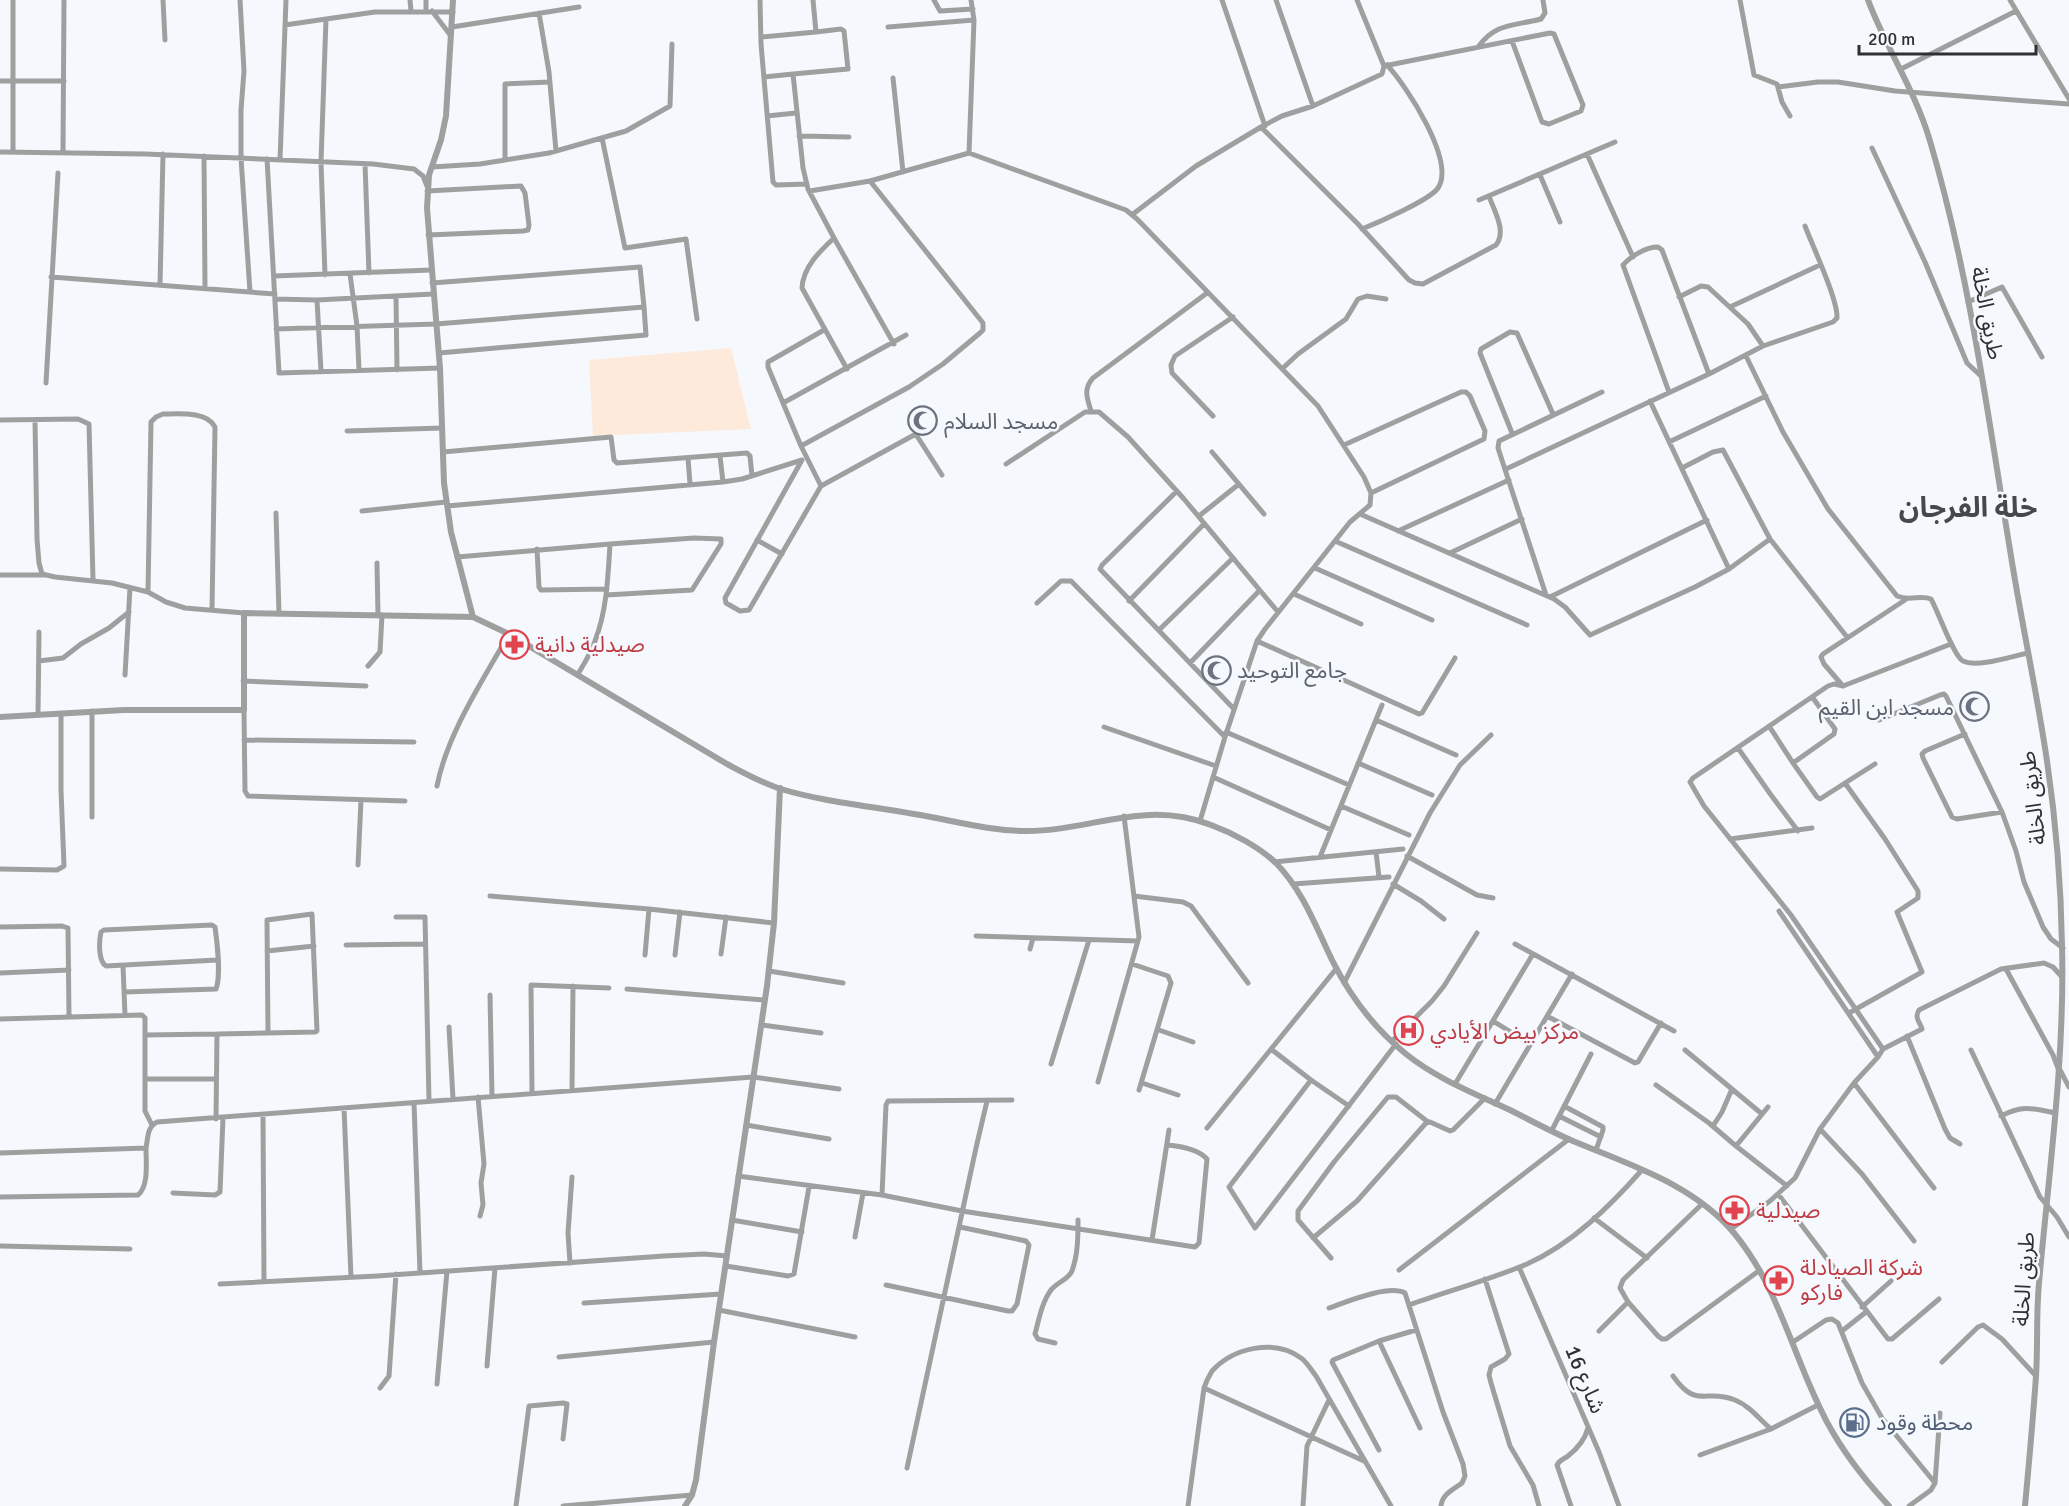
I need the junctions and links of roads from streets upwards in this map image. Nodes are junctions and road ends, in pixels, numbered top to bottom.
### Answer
1 (13, 0) edge
2 (64, 0) edge
3 (163, 0) edge
4 (240, 0) edge
5 (286, 0) edge
6 (410, 0) edge
7 (426, 0) edge
8 (454, 0) edge
9 (760, 0) edge
10 (813, 0) edge
11 (934, 0) edge
12 (971, 0) edge
13 (1221, 0) edge
14 (1276, 0) edge
15 (1357, 0) edge
16 (1543, 0) edge
17 (1740, 0) edge
18 (1868, 0) edge
19 (2010, 0) edge
20 (579, 6) dead end
21 (973, 9) junction
22 (411, 11) junction
23 (429, 11) junction
24 (2016, 11) junction
25 (453, 12) junction
26 (540, 14) junction
27 (326, 19) junction
28 (974, 20) junction
29 (285, 25) junction
30 (452, 27) junction
31 (888, 27) dead end
32 (816, 32) junction
33 (451, 37) junction
34 (761, 37) junction
35 (165, 40) dead end
36 (1512, 41) junction
37 (672, 44) dead end
38 (1478, 48) junction
39 (1385, 65) junction
40 (1901, 69) junction
41 (793, 74) junction
42 (764, 77) junction
43 (892, 78) dead end
44 (0, 81) edge
45 (12, 81) junction
46 (64, 81) junction
47 (550, 82) junction
48 (1778, 87) junction
49 (1911, 92) junction
50 (2069, 101) edge
51 (1313, 106) junction
52 (796, 113) junction
53 (767, 116) junction
54 (1790, 116) dead end
55 (1263, 126) junction
56 (799, 136) junction
57 (849, 137) dead end
58 (602, 138) junction
59 (1615, 142) dead end
60 (1872, 148) dead end
61 (13, 151) junction
62 (556, 151) junction
63 (0, 152) edge
64 (63, 152) junction
65 (969, 153) junction
66 (163, 154) junction
67 (1587, 154) junction
68 (204, 156) junction
69 (241, 158) junction
70 (267, 159) junction
71 (280, 160) junction
72 (505, 160) junction
73 (321, 162) junction
74 (365, 164) junction
75 (432, 166) junction
76 (903, 172) junction
77 (58, 173) dead end
78 (1540, 175) junction
79 (870, 182) junction
80 (807, 184) junction
81 (427, 188) junction
82 (810, 191) junction
83 (1489, 196) junction
84 (1479, 200) dead end
85 (1133, 214) junction
86 (1560, 222) dead end
87 (1805, 226) dead end
88 (1362, 229) junction
89 (428, 235) junction
90 (834, 238) junction
91 (1633, 256) junction
92 (1820, 265) junction
93 (431, 270) junction
94 (369, 273) junction
95 (350, 274) junction
96 (325, 275) junction
97 (274, 276) junction
98 (51, 277) junction
99 (432, 282) junction
100 (160, 285) junction
101 (205, 288) junction
102 (250, 292) junction
103 (1207, 293) junction
104 (433, 294) junction
105 (275, 296) junction
106 (396, 296) junction
107 (1679, 297) junction
108 (353, 298) junction
109 (1386, 299) dead end
110 (317, 300) junction
111 (1968, 302) junction
112 (644, 307) junction
113 (1730, 307) junction
114 (1233, 317) junction
115 (697, 319) dead end
116 (436, 324) junction
117 (397, 325) junction
118 (357, 326) junction
119 (318, 327) junction
120 (276, 329) junction
121 (824, 330) junction
122 (906, 335) dead end
123 (894, 344) junction
124 (1763, 346) junction
125 (439, 352) junction
126 (1746, 356) junction
127 (2042, 357) dead end
128 (440, 368) junction
129 (1283, 368) junction
130 (397, 369) junction
131 (847, 369) junction
132 (359, 370) junction
133 (321, 372) junction
134 (1709, 374) junction
135 (1982, 377) junction
136 (46, 383) dead end
137 (1602, 392) dead end
138 (1669, 392) junction
139 (1766, 396) junction
140 (1650, 401) junction
141 (783, 403) junction
142 (1091, 411) junction
143 (1553, 414) junction
144 (1213, 416) dead end
145 (0, 420) edge
146 (35, 420) junction
147 (442, 429) junction
148 (346, 431) dead end
149 (1512, 433) junction
150 (1669, 442) junction
151 (801, 446) junction
152 (1344, 446) junction
153 (443, 452) junction
154 (1212, 452) dead end
155 (720, 456) junction
156 (688, 458) junction
157 (804, 460) junction
158 (1006, 464) dead end
159 (1682, 468) junction
160 (1506, 470) junction
161 (942, 475) dead end
162 (752, 476) junction
163 (1509, 480) junction
164 (723, 482) junction
165 (690, 484) junction
166 (1239, 484) junction
167 (821, 486) junction
168 (1177, 491) junction
169 (1371, 493) junction
170 (447, 504) junction
171 (362, 511) dead end
172 (276, 513) dead end
173 (1264, 514) dead end
174 (1360, 514) junction
175 (1198, 516) junction
176 (1522, 519) junction
177 (1707, 520) junction
178 (1204, 524) junction
179 (1398, 531) junction
180 (1770, 538) junction
181 (757, 540) junction
182 (1335, 542) junction
183 (610, 544) junction
184 (537, 549) junction
185 (1450, 553) junction
186 (782, 554) junction
187 (458, 556) junction
188 (1233, 558) junction
189 (377, 563) dead end
190 (1315, 568) junction
191 (1729, 569) junction
192 (0, 575) edge
193 (45, 575) junction
194 (93, 580) junction
195 (130, 588) junction
196 (1259, 591) junction
197 (148, 592) junction
198 (606, 592) junction
199 (1294, 594) junction
200 (1548, 596) junction
201 (1905, 600) junction
202 (1129, 601) junction
203 (1037, 603) dead end
204 (212, 610) junction
205 (129, 612) junction
206 (1278, 612) junction
207 (244, 613) junction
208 (279, 614) junction
209 (380, 615) junction
210 (473, 617) junction
211 (1432, 620) dead end
212 (1361, 624) dead end
213 (1527, 625) dead end
214 (1159, 630) junction
215 (39, 632) dead end
216 (509, 634) junction
217 (1847, 637) junction
218 (1257, 640) junction
219 (1952, 644) junction
220 (2028, 653) junction
221 (1455, 658) dead end
222 (39, 661) junction
223 (1190, 663) junction
224 (368, 666) dead end
225 (578, 674) junction
226 (125, 675) dead end
227 (243, 681) junction
228 (366, 686) dead end
229 (1843, 686) junction
230 (1813, 698) junction
231 (1382, 705) dead end
232 (1234, 709) junction
233 (243, 710) junction
234 (92, 711) junction
235 (61, 714) junction
236 (38, 715) junction
237 (0, 717) edge
238 (1376, 720) junction
239 (1879, 720) dead end
240 (1769, 726) junction
241 (1104, 727) dead end
242 (1225, 734) junction
243 (1965, 734) junction
244 (1491, 735) dead end
245 (244, 740) junction
246 (414, 742) dead end
247 (1738, 748) junction
248 (1456, 755) dead end
249 (1358, 763) junction
250 (1793, 763) junction
251 (1875, 764) dead end
252 (1216, 766) junction
253 (1213, 777) junction
254 (1845, 783) junction
255 (1349, 785) junction
256 (437, 786) dead end
257 (780, 788) junction
258 (1432, 795) dead end
259 (361, 800) junction
260 (405, 801) dead end
261 (1341, 806) junction
262 (2002, 813) junction
263 (1124, 816) junction
264 (92, 817) dead end
265 (1200, 821) junction
266 (1812, 828) dead end
267 (1331, 830) junction
268 (1798, 831) junction
269 (1409, 835) dead end
270 (1730, 839) junction
271 (1403, 849) dead end
272 (1376, 852) junction
273 (1407, 856) junction
274 (1320, 857) junction
275 (1274, 862) junction
276 (358, 866) dead end
277 (0, 869) edge
278 (1379, 877) junction
279 (1389, 877) dead end
280 (1293, 884) junction
281 (1393, 884) junction
282 (489, 896) dead end
283 (1134, 896) junction
284 (1493, 898) dead end
285 (649, 909) junction
286 (1779, 911) dead end
287 (680, 912) junction
288 (396, 917) dead end
289 (726, 917) junction
290 (1444, 919) dead end
291 (774, 923) junction
292 (0, 927) edge
293 (1477, 933) dead end
294 (976, 936) dead end
295 (1033, 938) junction
296 (1089, 940) junction
297 (1138, 941) junction
298 (425, 944) junction
299 (346, 945) dead end
300 (1515, 945) dead end
301 (314, 946) junction
302 (2063, 948) junction
303 (1030, 949) dead end
304 (267, 951) junction
305 (721, 954) dead end
306 (1533, 954) junction
307 (645, 955) dead end
308 (675, 955) dead end
309 (217, 960) junction
310 (1132, 964) junction
311 (123, 966) junction
312 (1336, 969) junction
313 (2006, 969) junction
314 (69, 970) junction
315 (769, 971) junction
316 (0, 973) edge
317 (1572, 974) junction
318 (2062, 977) junction
319 (843, 983) dead end
320 (1248, 983) dead end
321 (1344, 983) junction
322 (573, 986) junction
323 (609, 988) dead end
324 (627, 989) dead end
325 (2065, 990) edge
326 (124, 992) junction
327 (490, 995) dead end
328 (765, 1000) junction
329 (1856, 1009) junction
330 (1849, 1012) junction
331 (125, 1016) junction
332 (1547, 1016) junction
333 (69, 1017) junction
334 (0, 1019) edge
335 (1493, 1021) junction
336 (1661, 1023) junction
337 (762, 1025) junction
338 (449, 1027) dead end
339 (1159, 1030) junction
340 (1674, 1031) dead end
341 (268, 1033) junction
342 (821, 1033) dead end
343 (216, 1034) junction
344 (145, 1035) junction
345 (1907, 1036) junction
346 (1192, 1042) dead end
347 (1394, 1043) junction
348 (1530, 1044) junction
349 (1882, 1048) junction
350 (1271, 1049) junction
351 (1685, 1050) dead end
352 (1971, 1050) dead end
353 (1591, 1054) dead end
354 (1878, 1057) junction
355 (1051, 1064) dead end
356 (2058, 1067) junction
357 (753, 1077) junction
358 (145, 1079) junction
359 (216, 1079) junction
360 (1311, 1080) junction
361 (1098, 1082) dead end
362 (1142, 1083) junction
363 (1854, 1083) junction
364 (1455, 1084) junction
365 (1656, 1085) dead end
366 (2069, 1087) edge
367 (839, 1089) dead end
368 (1732, 1089) junction
369 (572, 1090) junction
370 (1139, 1090) dead end
371 (532, 1094) junction
372 (1178, 1095) dead end
373 (492, 1096) junction
374 (478, 1097) junction
375 (1485, 1098) junction
376 (453, 1099) junction
377 (1012, 1100) dead end
378 (429, 1101) junction
379 (987, 1101) junction
380 (414, 1102) junction
381 (1496, 1104) junction
382 (1348, 1106) junction
383 (1564, 1106) junction
384 (1768, 1107) dead end
385 (344, 1108) junction
386 (2055, 1113) junction
387 (1762, 1114) junction
388 (263, 1115) junction
389 (1559, 1116) junction
390 (2001, 1116) junction
391 (219, 1118) junction
392 (1428, 1122) junction
393 (152, 1125) junction
394 (746, 1125) junction
395 (1713, 1126) junction
396 (1208, 1128) dead end
397 (1820, 1129) junction
398 (1169, 1130) dead end
399 (1552, 1130) junction
400 (1601, 1137) junction
401 (829, 1139) dead end
402 (1569, 1139) junction
403 (1960, 1144) dead end
404 (1167, 1145) junction
405 (1736, 1146) junction
406 (147, 1148) junction
407 (1596, 1150) junction
408 (0, 1153) edge
409 (1642, 1170) junction
410 (738, 1176) junction
411 (572, 1177) dead end
412 (1787, 1186) junction
413 (809, 1187) junction
414 (1934, 1188) dead end
415 (174, 1193) dead end
416 (863, 1193) junction
417 (1778, 1194) junction
418 (882, 1195) junction
419 (0, 1197) edge
420 (1702, 1204) junction
421 (2047, 1207) junction
422 (962, 1211) junction
423 (480, 1216) dead end
424 (1594, 1218) junction
425 (732, 1220) junction
426 (1078, 1220) dead end
427 (960, 1227) junction
428 (1731, 1229) junction
429 (1078, 1230) junction
430 (802, 1232) junction
431 (855, 1237) dead end
432 (2069, 1237) edge
433 (1313, 1238) junction
434 (1152, 1240) junction
435 (1914, 1241) dead end
436 (0, 1246) edge
437 (130, 1249) dead end
438 (727, 1256) junction
439 (1331, 1258) dead end
440 (1647, 1258) junction
441 (570, 1263) junction
442 (726, 1266) junction
443 (1519, 1267) junction
444 (495, 1268) junction
445 (1399, 1270) dead end
446 (1760, 1270) junction
447 (447, 1271) junction
448 (420, 1273) junction
449 (396, 1274) junction
450 (351, 1277) junction
451 (1485, 1279) junction
452 (264, 1281) junction
453 (1892, 1281) dead end
454 (220, 1284) dead end
455 (886, 1285) dead end
456 (721, 1294) junction
457 (945, 1298) junction
458 (1938, 1299) dead end
459 (1628, 1302) junction
460 (584, 1303) dead end
461 (1409, 1305) junction
462 (1329, 1308) dead end
463 (719, 1310) junction
464 (1864, 1310) junction
465 (1416, 1330) junction
466 (1599, 1331) dead end
467 (1842, 1331) junction
468 (855, 1337) dead end
469 (1379, 1341) junction
470 (714, 1342) junction
471 (1793, 1342) junction
472 (1054, 1343) dead end
473 (559, 1357) dead end
474 (1942, 1362) dead end
475 (487, 1366) dead end
476 (1673, 1376) dead end
477 (2036, 1376) junction
478 (437, 1384) dead end
479 (380, 1388) dead end
480 (1204, 1388) junction
481 (1329, 1400) junction
482 (1818, 1405) junction
483 (1940, 1413) dead end
484 (1588, 1426) junction
485 (1420, 1428) dead end
486 (1771, 1430) junction
487 (1310, 1437) junction
488 (563, 1439) dead end
489 (1379, 1450) dead end
490 (1700, 1455) dead end
491 (1365, 1462) junction
492 (907, 1468) dead end
493 (1935, 1483) junction
494 (692, 1495) junction
495 (516, 1506) edge
496 (563, 1506) edge
497 (685, 1506) edge
498 (1188, 1506) edge
499 (1303, 1506) edge
500 (1391, 1506) edge
501 (1441, 1506) edge
502 (1539, 1506) edge
503 (1571, 1506) edge
504 (1619, 1506) edge
505 (1889, 1506) edge
506 (1909, 1506) edge
507 (2025, 1506) edge

1 - 45 street
2 - 46 street
3 - 35 street
4 - 69 street
5 - 29 street
6 - 22 street
7 - 23 street
8 - 25 street
9 - 34 street
10 - 32 street
11 - 21 street
12 - 21 street
13 - 55 street
14 - 51 street
15 - 39 street
16 - 38 street
17 - 48 street
18 - 40 street, طريق الخلة
19 - 24 street
20 - 26 street
21 - 28 street
22 - 23 street
22 - 27 street
23 - 25 street
23 - 33 street
24 - 40 street
24 - 50 street
25 - 30 street
26 - 30 street
26 - 47 street
27 - 29 street
27 - 73 street
28 - 31 street
28 - 65 street
29 - 71 street
30 - 33 street
32 - 34 street
32 - 41 street
33 - 75 street
34 - 42 street
36 - 36 street
36 - 38 street
37 - 58 street
38 - 39 street
39 - 51 street
39 - 88 street
40 - 49 street, طريق الخلة
41 - 42 street
41 - 52 street
42 - 53 street
43 - 76 street
44 - 45 street
45 - 46 street
45 - 61 street
46 - 64 street
47 - 62 street
47 - 72 street
48 - 49 street
48 - 54 street
49 - 50 street
49 - 111 street, طريق الخلة
51 - 55 street
52 - 53 street
52 - 56 street
53 - 80 street
55 - 85 street
55 - 88 street
56 - 57 street
56 - 80 street
58 - 62 street
58 - 115 street
59 - 67 street
60 - 135 street
61 - 63 street
61 - 64 street
62 - 72 street
64 - 66 street
65 - 76 street
65 - 85 street
66 - 68 street
66 - 100 street
67 - 78 street
67 - 91 street
68 - 69 street
68 - 101 street
69 - 70 street
69 - 102 street
70 - 71 street
70 - 97 street
71 - 73 street
72 - 75 street
73 - 74 street
73 - 96 street
74 - 81 street
74 - 94 street
75 - 81 street
76 - 79 street
77 - 98 street
78 - 83 street
78 - 86 street
79 - 82 street
79 - 151 street
80 - 82 street
81 - 89 street
81 - 89 street
82 - 90 street
83 - 84 street
83 - 88 street
85 - 103 street
87 - 92 street
89 - 93 street
90 - 121 street
90 - 123 street
91 - 107 street
91 - 138 street
92 - 113 street
92 - 124 street
93 - 94 street
93 - 99 street
94 - 95 street
95 - 96 street
95 - 108 street
96 - 97 street
97 - 105 street
98 - 100 street
98 - 136 street
99 - 104 street
99 - 112 street
100 - 101 street
101 - 102 street
102 - 105 street
103 - 114 street
103 - 142 street
104 - 106 street
104 - 116 street
105 - 110 street
105 - 120 street
106 - 108 street
106 - 117 street
107 - 113 street
107 - 134 street
108 - 110 street
108 - 118 street
109 - 129 street
110 - 119 street
111 - 127 street
111 - 135 street, طريق الخلة
112 - 116 street
112 - 125 street
113 - 124 street
114 - 129 street
114 - 144 street
116 - 117 street
116 - 125 street
117 - 118 street
117 - 130 street
118 - 119 street
118 - 132 street
119 - 120 street
119 - 133 street
120 - 133 street
121 - 131 street
121 - 141 street
122 - 123 street
123 - 131 street
124 - 126 street
125 - 128 street
126 - 134 street
126 - 139 street
128 - 130 street
128 - 147 street
129 - 152 street
130 - 132 street
131 - 141 street
132 - 133 street
134 - 138 street
135 - 220 street, طريق الخلة
137 - 143 street
138 - 140 street
139 - 150 street
139 - 201 street
140 - 150 street
140 - 160 street
141 - 151 street
142 - 158 street
142 - 168 street
143 - 149 street
143 - 149 street
145 - 146 street
146 - 193 street
146 - 194 street
147 - 148 street
147 - 153 street
149 - 160 street
150 - 159 street
151 - 157 street
152 - 169 street
152 - 169 street
153 - 156 street
153 - 170 street
154 - 166 street
155 - 156 street
155 - 162 street
155 - 164 street
156 - 165 street
157 - 162 street
157 - 167 street
157 - 181 street
159 - 177 street
159 - 180 street
160 - 163 street
161 - 167 street
162 - 164 street
163 - 176 street
163 - 179 street
164 - 165 street
165 - 170 street
166 - 173 street
166 - 175 street
167 - 186 street
168 - 175 street
168 - 202 street
169 - 174 street
170 - 171 street
170 - 187 street
172 - 208 street
174 - 179 street
174 - 182 street
175 - 178 street
176 - 185 street
176 - 200 street
177 - 191 street
177 - 200 street
178 - 188 street
178 - 202 street
179 - 185 street
180 - 191 street
180 - 217 street
181 - 186 street
181 - 186 street
182 - 190 street
182 - 213 street
183 - 184 street
183 - 198 street
183 - 198 street
184 - 187 street
184 - 198 street
185 - 200 street
187 - 210 street
188 - 196 street
188 - 214 street
189 - 209 street
190 - 199 street
190 - 211 street
191 - 200 street
192 - 193 street
193 - 194 street
194 - 195 street
195 - 197 street
195 - 205 street
196 - 206 street
196 - 223 street
197 - 204 street
197 - 204 street
198 - 225 street
199 - 206 street
199 - 212 street
201 - 217 street
201 - 219 street
202 - 214 street
203 - 242 street
204 - 207 street
205 - 222 street
205 - 226 street
206 - 218 street
207 - 208 street
207 - 227 street
208 - 209 street
209 - 210 street
209 - 224 street
210 - 216 street
214 - 223 street
215 - 222 street
216 - 225 street
216 - 256 street
217 - 229 street
218 - 221 street
218 - 232 street
219 - 220 street
219 - 229 street
220 - 302 street, طريق الخلة
222 - 236 street
223 - 232 street
225 - 257 street
227 - 228 street
227 - 233 street
229 - 230 street
230 - 240 street
230 - 250 street
231 - 238 street
232 - 242 street
233 - 234 street
233 - 245 street
234 - 235 street
234 - 264 street
235 - 236 street
235 - 277 street
236 - 237 street
238 - 248 street
238 - 249 street
239 - 243 street
240 - 247 street
240 - 250 street
241 - 252 street
242 - 252 street
242 - 255 street
243 - 262 street
243 - 262 street
244 - 273 street
245 - 246 street
245 - 259 street
247 - 268 street
247 - 270 street
249 - 255 street
249 - 258 street
250 - 254 street
251 - 254 street
252 - 253 street
253 - 265 street
253 - 267 street
254 - 329 street
255 - 261 street
257 - 263 street
257 - 291 street
259 - 260 street
259 - 276 street
261 - 267 street
261 - 269 street
262 - 302 street
263 - 265 street
263 - 283 street
265 - 275 street
266 - 268 street
267 - 274 street
268 - 270 street
270 - 329 street
271 - 272 street
272 - 274 street
272 - 278 street
273 - 281 street
273 - 284 street
274 - 275 street
275 - 280 street
278 - 279 street
278 - 280 street
280 - 312 street
281 - 290 street
281 - 321 street
282 - 285 street
283 - 297 street
283 - 320 street
285 - 287 street
285 - 307 street
286 - 330 street
287 - 289 street
287 - 308 street
288 - 298 street
289 - 291 street
289 - 305 street
291 - 315 street
292 - 314 street
293 - 347 street
294 - 295 street
295 - 296 street
295 - 303 street
296 - 297 street
296 - 355 street
297 - 310 street
298 - 299 street
298 - 378 street
300 - 306 street
301 - 304 street
301 - 304 street
301 - 341 street
302 - 318 street, طريق الخلة
304 - 341 street
306 - 317 street
306 - 335 street
309 - 311 street
309 - 311 street
309 - 326 street
310 - 339 street
310 - 361 street
311 - 326 street
312 - 321 street
312 - 350 street
313 - 318 street
313 - 345 street
313 - 356 street
314 - 316 street
314 - 333 street
315 - 319 street
315 - 328 street
317 - 332 street
317 - 336 street
318 - 325 street, طريق الخلة
321 - 347 street
322 - 323 street
322 - 369 street
322 - 371 street
324 - 328 street
325 - 356 street, طريق الخلة
326 - 331 street
327 - 373 street
328 - 337 street
329 - 330 street
329 - 349 street
330 - 354 street
331 - 333 street
331 - 344 street
332 - 336 street
332 - 348 street
333 - 334 street
335 - 348 street
335 - 364 street
336 - 340 street
337 - 342 street
337 - 357 street
338 - 376 street
339 - 346 street
339 - 362 street
341 - 343 street
343 - 344 street
343 - 359 street
344 - 358 street
345 - 349 street
345 - 403 street
347 - 364 street
347 - 382 street
348 - 381 street
349 - 354 street
350 - 360 street
350 - 396 street
351 - 368 street
352 - 390 street
353 - 383 street
354 - 363 street
356 - 366 street
356 - 386 street, طريق الخلة
357 - 367 street
357 - 369 street
357 - 394 street
358 - 359 street
358 - 393 street
359 - 391 street
360 - 382 street
360 - 382 street
362 - 370 street
362 - 372 street
363 - 397 street
363 - 414 street
364 - 375 street
365 - 395 street
368 - 387 street
368 - 395 street
369 - 371 street
371 - 373 street
373 - 374 street
374 - 376 street
374 - 423 street
375 - 381 street
375 - 392 street
376 - 378 street
377 - 379 street
378 - 380 street
379 - 418 street
379 - 422 street
380 - 385 street
380 - 448 street
381 - 399 street
383 - 389 street
383 - 400 street
384 - 387 street
385 - 388 street
385 - 450 street
386 - 390 street
386 - 421 street, طريق الخلة
387 - 405 street
388 - 391 street
388 - 452 street
389 - 399 street
389 - 400 street
390 - 421 street
391 - 393 street
391 - 415 street
392 - 433 street
392 - 433 street
393 - 406 street
394 - 401 street
394 - 410 street
395 - 405 street
397 - 412 street
397 - 435 street
398 - 404 street
399 - 402 street
400 - 407 street
402 - 407 street
402 - 445 street
404 - 434 street
404 - 434 street
405 - 412 street
406 - 408 street
406 - 419 street
407 - 409 street
409 - 420 street
409 - 424 street
410 - 413 street
410 - 425 street
411 - 441 street
412 - 417 street
413 - 416 street
413 - 430 street
416 - 418 street
416 - 431 street
417 - 428 street
417 - 464 street
418 - 422 street
420 - 428 street
420 - 440 street
421 - 432 street
421 - 477 street, طريق الخلة
422 - 427 street
422 - 429 street
424 - 440 street
424 - 443 street
425 - 430 street
425 - 438 street
426 - 429 street
427 - 457 street
427 - 457 street
428 - 446 street
429 - 434 street
429 - 472 street
430 - 442 street
433 - 439 street
436 - 437 street
438 - 441 street
438 - 442 street
440 - 459 street
441 - 444 street
442 - 456 street
443 - 451 street
443 - 484 street, شارع 16
444 - 447 street
444 - 475 street
446 - 459 street
446 - 471 street
447 - 448 street
447 - 478 street
448 - 449 street
449 - 450 street
449 - 479 street
450 - 452 street
451 - 461 street
451 - 502 street
452 - 454 street
453 - 464 street
455 - 457 street
456 - 460 street
456 - 463 street
457 - 492 street
458 - 464 street
459 - 466 street
461 - 462 street
461 - 465 street
463 - 468 street
463 - 470 street
464 - 467 street
465 - 469 street
465 - 501 street
467 - 471 street
467 - 493 street
469 - 485 street
469 - 489 street
470 - 473 street
470 - 494 street
471 - 482 street
474 - 477 street
476 - 486 street
477 - 507 street, طريق الخلة
480 - 481 street
480 - 487 street
480 - 498 street
481 - 487 street
481 - 491 street
482 - 486 street
482 - 505 street
483 - 493 street
484 - 503 street
484 - 504 street, شارع 16
486 - 490 street
487 - 491 street
487 - 499 street
488 - 495 street
491 - 500 street
493 - 506 street
494 - 496 street
494 - 497 street

